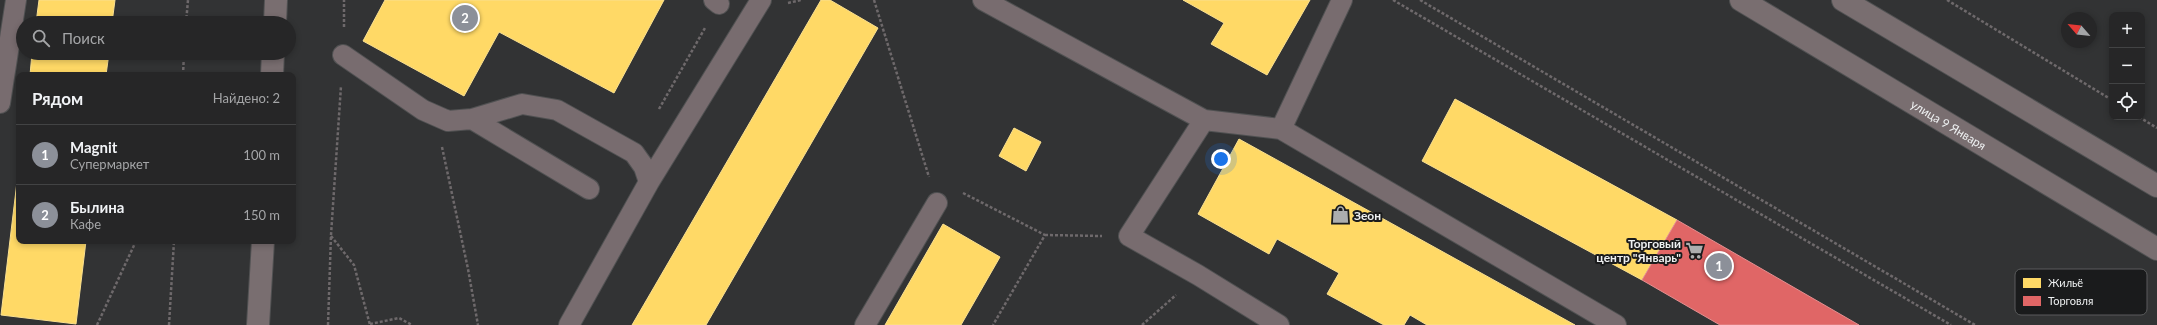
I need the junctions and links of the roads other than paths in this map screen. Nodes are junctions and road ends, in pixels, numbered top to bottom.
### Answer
1 (16, 0) edge
2 (276, 0) edge
3 (761, 0) edge
4 (983, 0) edge
5 (1342, 0) edge
6 (1741, 0) edge
7 (1843, 0) edge
8 (275, 16) edge
9 (343, 55) road end
10 (273, 60) edge
11 (272, 72) edge
12 (0, 103) edge
13 (472, 119) junction
14 (1204, 120) junction
15 (1281, 130) junction
16 (649, 182) junction
17 (2157, 186) edge
18 (589, 189) dead end
19 (937, 203) road end
20 (263, 244) edge
21 (2157, 249) edge
22 (258, 325) edge
23 (569, 325) edge
24 (865, 325) edge
25 (1279, 325) edge
26 (1616, 325) edge

1 - 12 lane
2 - 8 main road
3 - 16 lane
4 - 14 lane
5 - 15 lane
6 - 21 main road, улица 9 Января
7 - 17 main road
9 - 13 lane
10 - 11 main road
13 - 16 lane
13 - 18 lane
14 - 15 lane
14 - 25 lane
15 - 26 lane
16 - 23 lane
19 - 24 lane
20 - 22 main road

